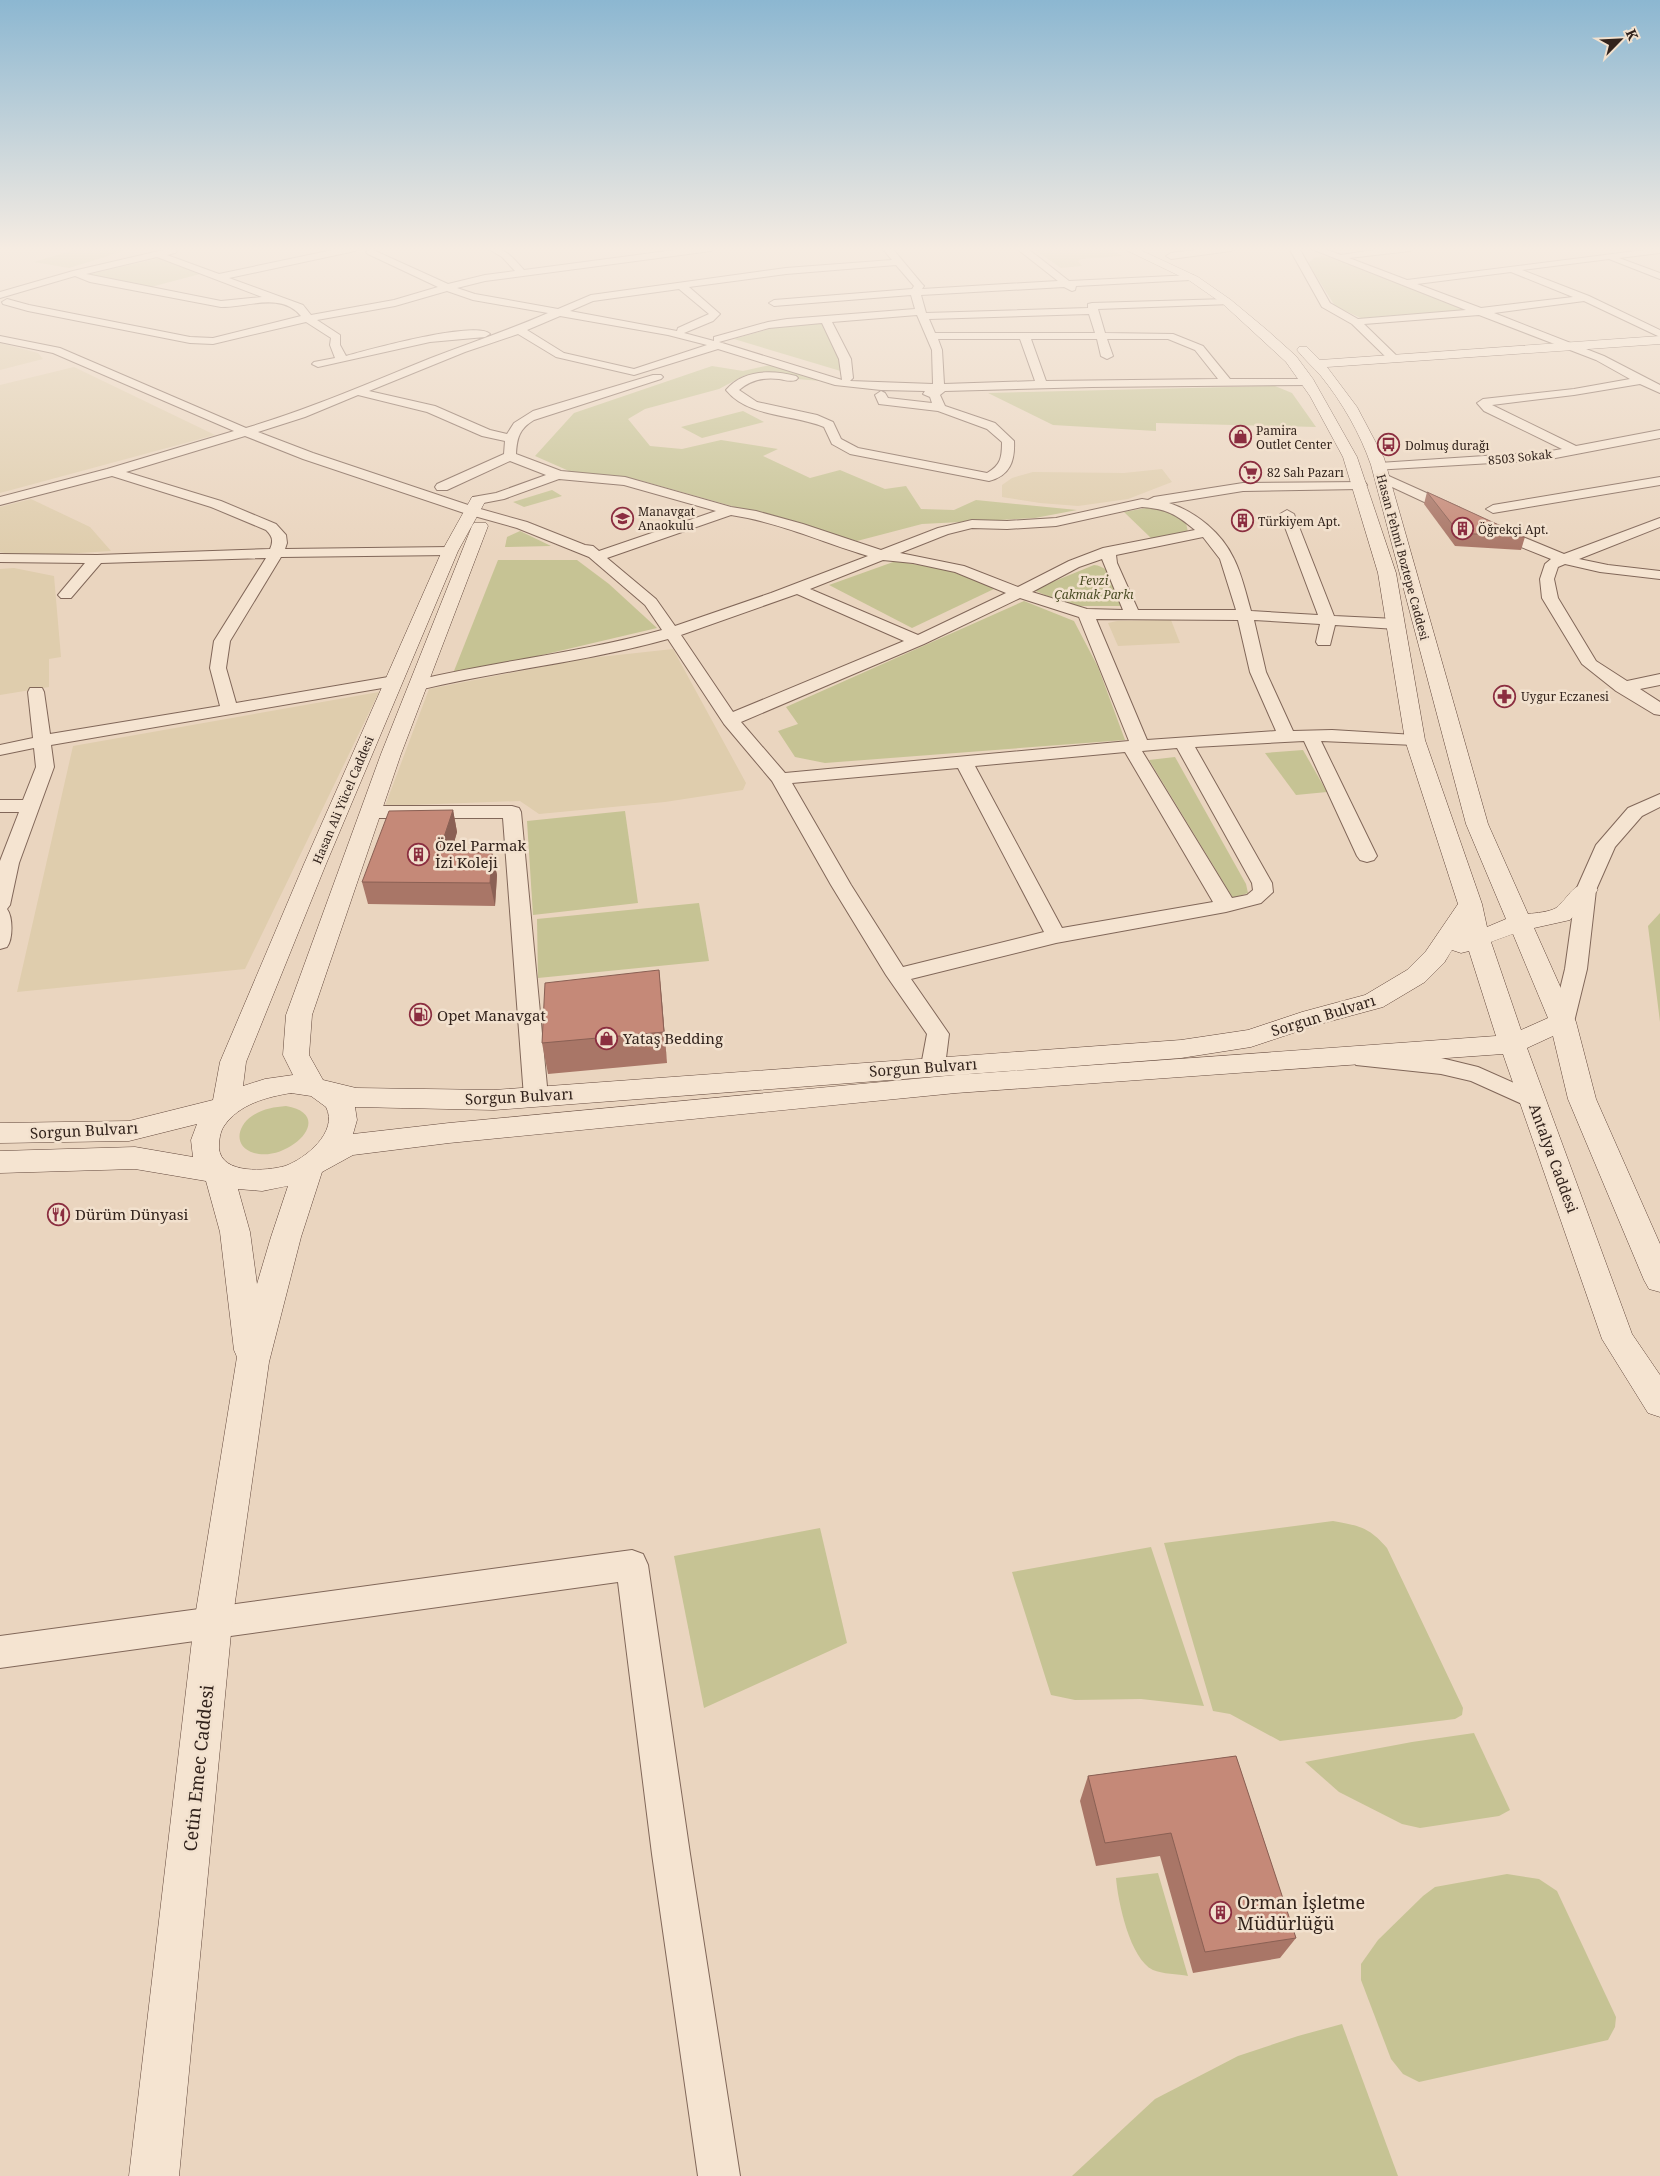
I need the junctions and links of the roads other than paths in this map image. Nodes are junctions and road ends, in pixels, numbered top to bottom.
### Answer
1 (54, 350) edge
2 (83, 350) edge
3 (337, 350) edge
4 (379, 350) edge
5 (465, 350) edge
6 (551, 350) edge
7 (707, 350) edge
8 (710, 350) edge
9 (729, 350) edge
10 (738, 350) edge
11 (841, 350) edge
12 (937, 350) edge
13 (1029, 350) edge
14 (1105, 350) edge
15 (1200, 350) edge
16 (1280, 350) edge
17 (1303, 350) edge
18 (1384, 350) edge
19 (1568, 350) edge
20 (1570, 350) edge
21 (1579, 350) edge
22 (1107, 356) dead end
23 (1394, 359) junction
24 (342, 360) junction
25 (318, 364) dead end
26 (1320, 367) junction
27 (847, 378) junction
28 (1641, 380) junction
29 (157, 381) dead end
30 (1227, 382) junction
31 (1308, 382) junction
32 (1042, 385) junction
33 (937, 388) junction
34 (1660, 390) edge
35 (355, 391) junction
36 (881, 395) junction
37 (940, 408) junction
38 (247, 426) junction
39 (265, 426) junction
40 (1660, 434) edge
41 (300, 438) dead end
42 (510, 438) junction
43 (1574, 450) junction
44 (510, 456) junction
45 (112, 472) junction
46 (1380, 472) junction
47 (405, 474) dead end
48 (558, 475) junction
49 (1660, 481) edge
50 (1360, 485) junction
51 (442, 487) junction
52 (1262, 487) junction
53 (1620, 488) junction
54 (1219, 490) junction
55 (1660, 494) edge
56 (0, 501) edge
57 (1275, 502) dead end
58 (1142, 503) junction
59 (486, 505) junction
60 (1493, 509) dead end
61 (730, 511) junction
62 (1182, 512) junction
63 (1287, 514) dead end
64 (1463, 515) edge
65 (1660, 522) edge
66 (1481, 524) edge
67 (1206, 532) junction
68 (450, 551) junction
69 (1108, 551) junction
70 (276, 553) junction
71 (881, 555) junction
72 (599, 556) junction
73 (1, 558) edge
74 (97, 559) junction
75 (1564, 559) junction
76 (1660, 575) edge
77 (796, 588) junction
78 (1018, 593) junction
79 (66, 595) dead end
80 (1132, 613) junction
81 (1086, 614) junction
82 (1246, 615) junction
83 (1328, 621) junction
84 (1396, 624) junction
85 (673, 633) junction
86 (918, 641) junction
87 (1324, 642) dead end
88 (1660, 679) edge
89 (394, 681) junction
90 (419, 685) junction
91 (1622, 687) junction
92 (36, 692) dead end
93 (230, 710) junction
94 (1660, 710) edge
95 (730, 720) junction
96 (1310, 735) junction
97 (1287, 736) junction
98 (42, 740) junction
99 (1415, 740) junction
100 (1184, 744) junction
101 (1135, 746) junction
102 (0, 750) edge
103 (964, 762) junction
104 (780, 779) junction
105 (1660, 800) edge
106 (0, 806) edge
107 (31, 806) junction
108 (370, 812) junction
109 (1367, 856) dead end
110 (1586, 890) junction
111 (1470, 904) junction
112 (0, 905) edge
113 (1226, 906) junction
114 (1519, 923) junction
115 (1056, 936) junction
116 (1477, 938) junction
117 (1435, 957) junction
118 (897, 975) junction
119 (1563, 1022) junction
120 (1512, 1044) junction
121 (1345, 1057) junction
122 (933, 1066) junction
123 (320, 1089) junction
124 (536, 1097) junction
125 (1533, 1101) junction
126 (226, 1107) junction
127 (0, 1133) edge
128 (0, 1162) edge
129 (310, 1166) junction
130 (218, 1172) junction
131 (1660, 1280) edge
132 (252, 1362) junction
133 (1660, 1403) edge
134 (213, 1623) junction
135 (0, 1652) edge
136 (154, 2176) edge
137 (719, 2176) edge

1 - 38 street
2 - 29 street
3 - 24 street
4 - 24 street
5 - 35 street
6 - 7 street
8 - 42 street
9 - 33 street
10 - 27 street
11 - 27 street
12 - 33 street
13 - 32 street
14 - 22 street
15 - 30 street
16 - 31 main road, Hasan Fehmi Boztepe Caddesi
17 - 26 main road, Hasan Fehmi Boztepe Caddesi
18 - 23 street
19 - 23 main road
20 - 26 main road
21 - 28 street
23 - 26 main road
24 - 25 street
26 - 46 main road, Hasan Fehmi Boztepe Caddesi
27 - 33 street
28 - 34 street
28 - 43 street
30 - 31 street
30 - 32 street
31 - 50 main road, Hasan Fehmi Boztepe Caddesi
32 - 33 street
33 - 36 street
33 - 37 street
35 - 39 street
35 - 42 street
36 - 37 street
36 - 37 street
38 - 39 street
38 - 45 street
38 - 59 street
39 - 41 street
40 - 43 street, 8503 Sokak
42 - 44 street
43 - 46 street, 8503 Sokak
44 - 48 street
44 - 51 street
45 - 56 street
45 - 70 street
46 - 64 street
46 - 114 main road, Hasan Fehmi Boztepe Caddesi
47 - 51 street
48 - 59 street
48 - 61 street
49 - 53 street
50 - 52 street
50 - 84 main road, Hasan Fehmi Boztepe Caddesi
51 - 59 street
52 - 54 street
52 - 57 street
53 - 55 street
53 - 60 street
54 - 58 street
54 - 62 street
58 - 62 street
58 - 71 street
59 - 68 main road, Hasan Ali Yücel Caddesi
59 - 72 street
59 - 90 main road, Hasan Ali Yücel Caddesi
61 - 71 street
61 - 72 street
62 - 67 street
63 - 83 street
65 - 75 street
66 - 75 street
67 - 69 street
67 - 82 street
68 - 70 street
68 - 89 main road, Hasan Ali Yücel Caddesi
69 - 78 street
69 - 80 street
70 - 74 street
70 - 93 street
71 - 77 street
71 - 78 street
72 - 85 street
73 - 74 street
74 - 79 street
75 - 76 street
75 - 91 street
77 - 85 street
77 - 86 street
78 - 81 street
78 - 86 street
80 - 81 street
80 - 82 street
81 - 101 street
82 - 83 street
82 - 97 street
83 - 84 street
83 - 87 street
84 - 99 main road, Hasan Fehmi Boztepe Caddesi
85 - 90 street
85 - 95 street
86 - 95 street
88 - 91 street
89 - 93 street
89 - 126 main road, Hasan Ali Yücel Caddesi
90 - 108 main road, Hasan Ali Yücel Caddesi
91 - 94 street
92 - 98 street
93 - 98 street
95 - 104 street
96 - 97 street
96 - 99 street
96 - 109 street
97 - 100 street
98 - 102 street
98 - 107 street
99 - 111 main road, Hasan Fehmi Boztepe Caddesi
100 - 101 street
100 - 113 street
101 - 103 street
101 - 113 street
103 - 104 street
103 - 115 street
104 - 118 street
105 - 110 street
106 - 107 street
107 - 112 street
108 - 123 main road, Hasan Ali Yücel Caddesi
108 - 124 street
110 - 114 main road
110 - 119 street
111 - 116 main road, Antalya Caddesi
111 - 117 main road, Sorgun Bulvarı
113 - 115 street
114 - 116 main road
114 - 119 main road
115 - 118 street
116 - 117 main road
116 - 120 main road, Antalya Caddesi
117 - 122 main road, Sorgun Bulvarı
118 - 122 street
119 - 120 main road, Sorgun Bulvarı
119 - 131 main road
120 - 121 main road, Sorgun Bulvarı
120 - 125 main road, Antalya Caddesi
121 - 125 street, Sorgun Bulvarı
121 - 129 main road, Sorgun Bulvarı
122 - 124 main road, Sorgun Bulvarı
123 - 124 main road, Sorgun Bulvarı
123 - 126 main road
123 - 129 main road
125 - 133 main road, Antalya Caddesi
126 - 127 main road, Sorgun Bulvarı
126 - 130 main road
128 - 130 main road, Sorgun Bulvarı
129 - 130 main road
129 - 132 main road
130 - 132 main road
132 - 134 main road, Cetin Emec Caddesi
134 - 135 street
134 - 136 main road, Cetin Emec Caddesi
134 - 137 street

